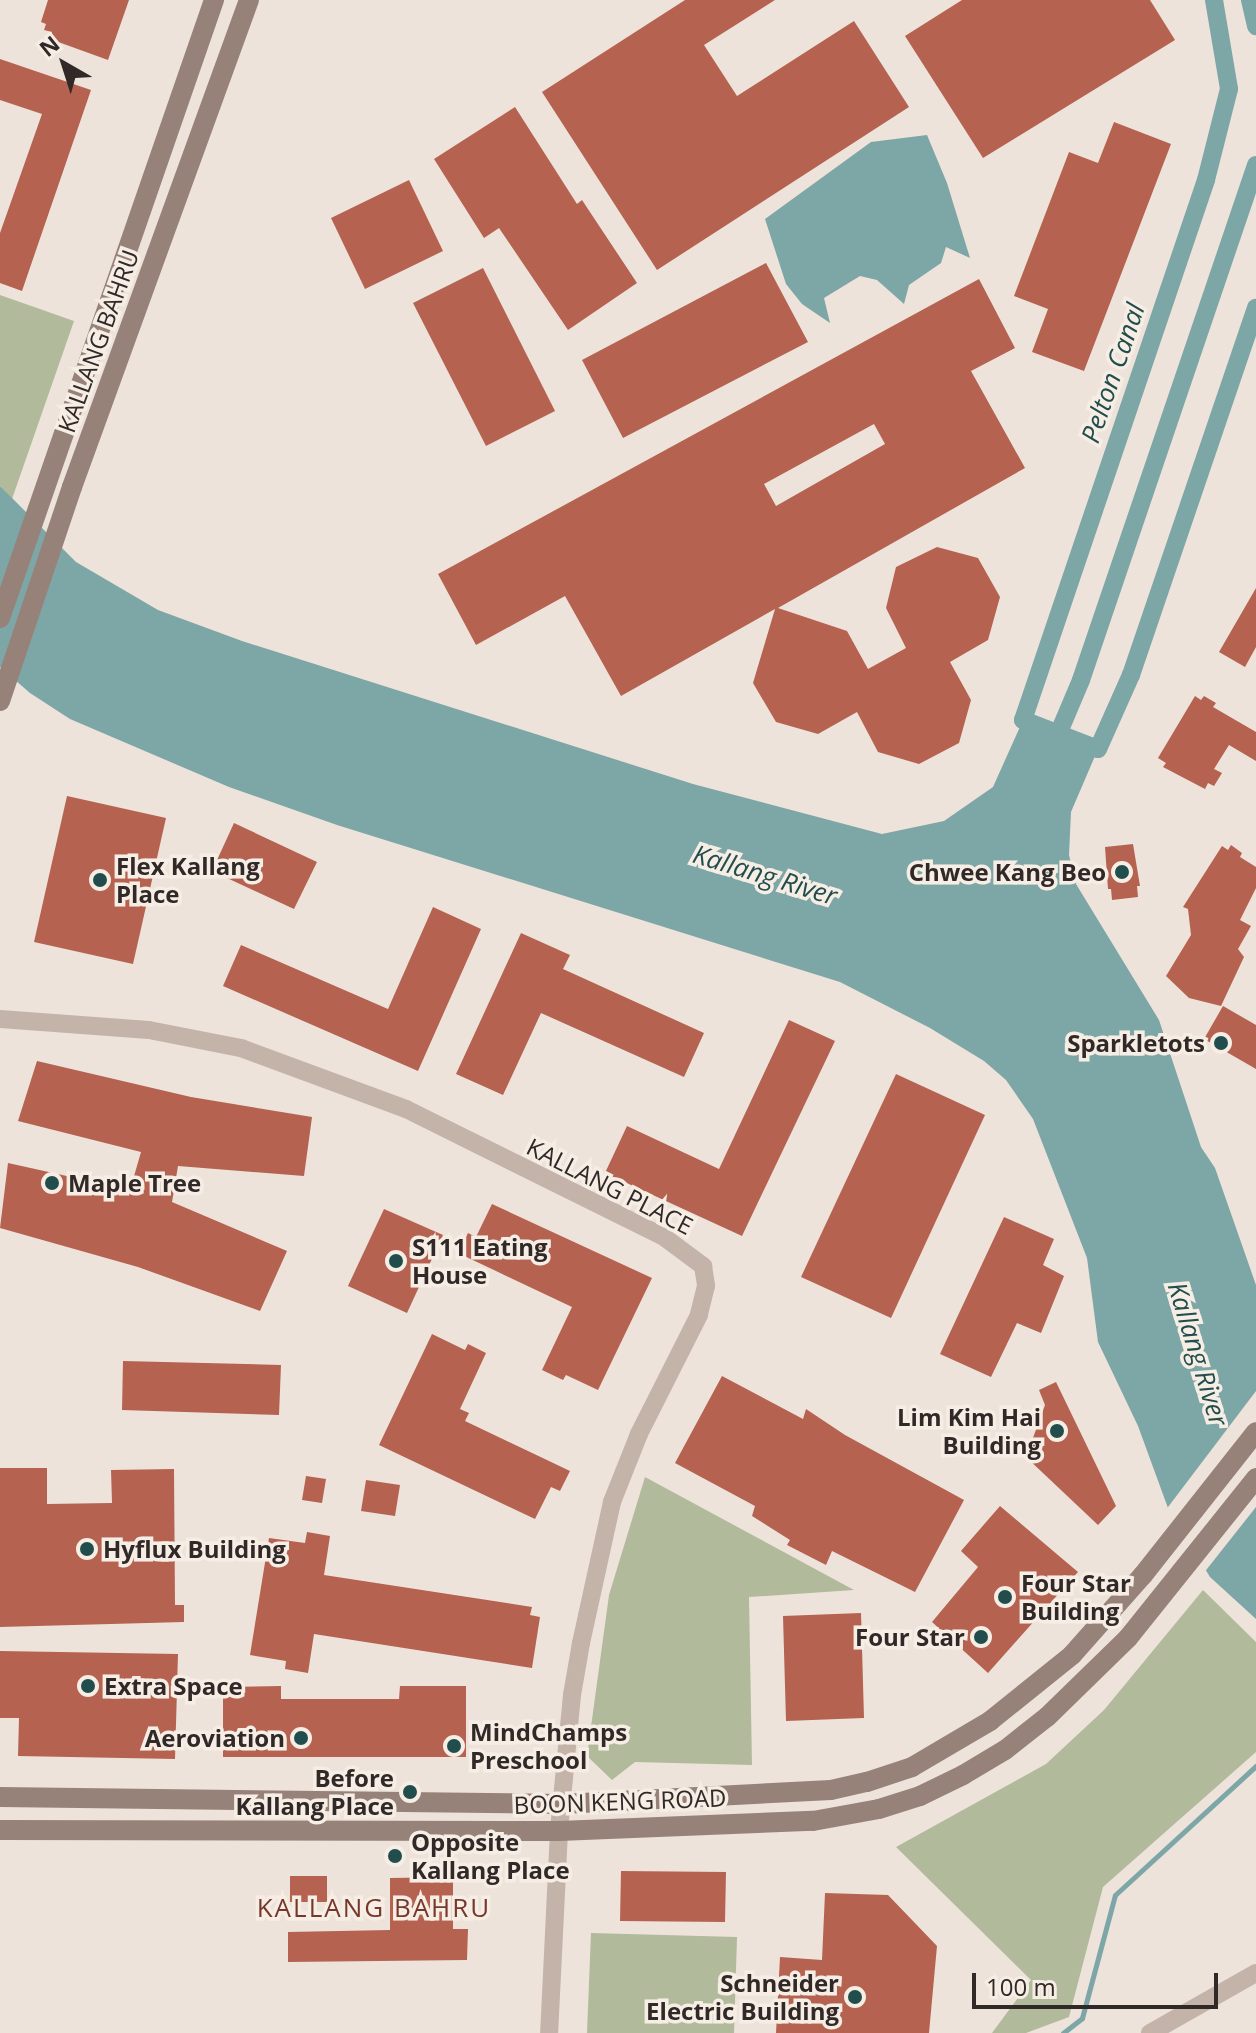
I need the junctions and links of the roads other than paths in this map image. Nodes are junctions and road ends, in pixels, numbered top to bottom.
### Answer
1 (214, 0) edge
2 (249, 0) edge
3 (0, 618) edge
4 (0, 701) edge
5 (0, 1019) edge
6 (1256, 1432) edge
7 (1256, 1478) edge
8 (0, 1797) edge
9 (562, 1804) junction
10 (0, 1830) edge
11 (559, 1831) junction
12 (1256, 1973) edge
13 (549, 2033) edge
14 (1150, 2033) edge

1 - 3 main road, KALLANG BAHRU
2 - 4 main road, KALLANG BAHRU
5 - 9 street, KALLANG PLACE
6 - 9 main road, BOON KENG ROAD
7 - 11 main road, BOON KENG ROAD
8 - 9 main road, BOON KENG ROAD
9 - 11 street
10 - 11 main road, BOON KENG ROAD
11 - 13 street
12 - 14 street

